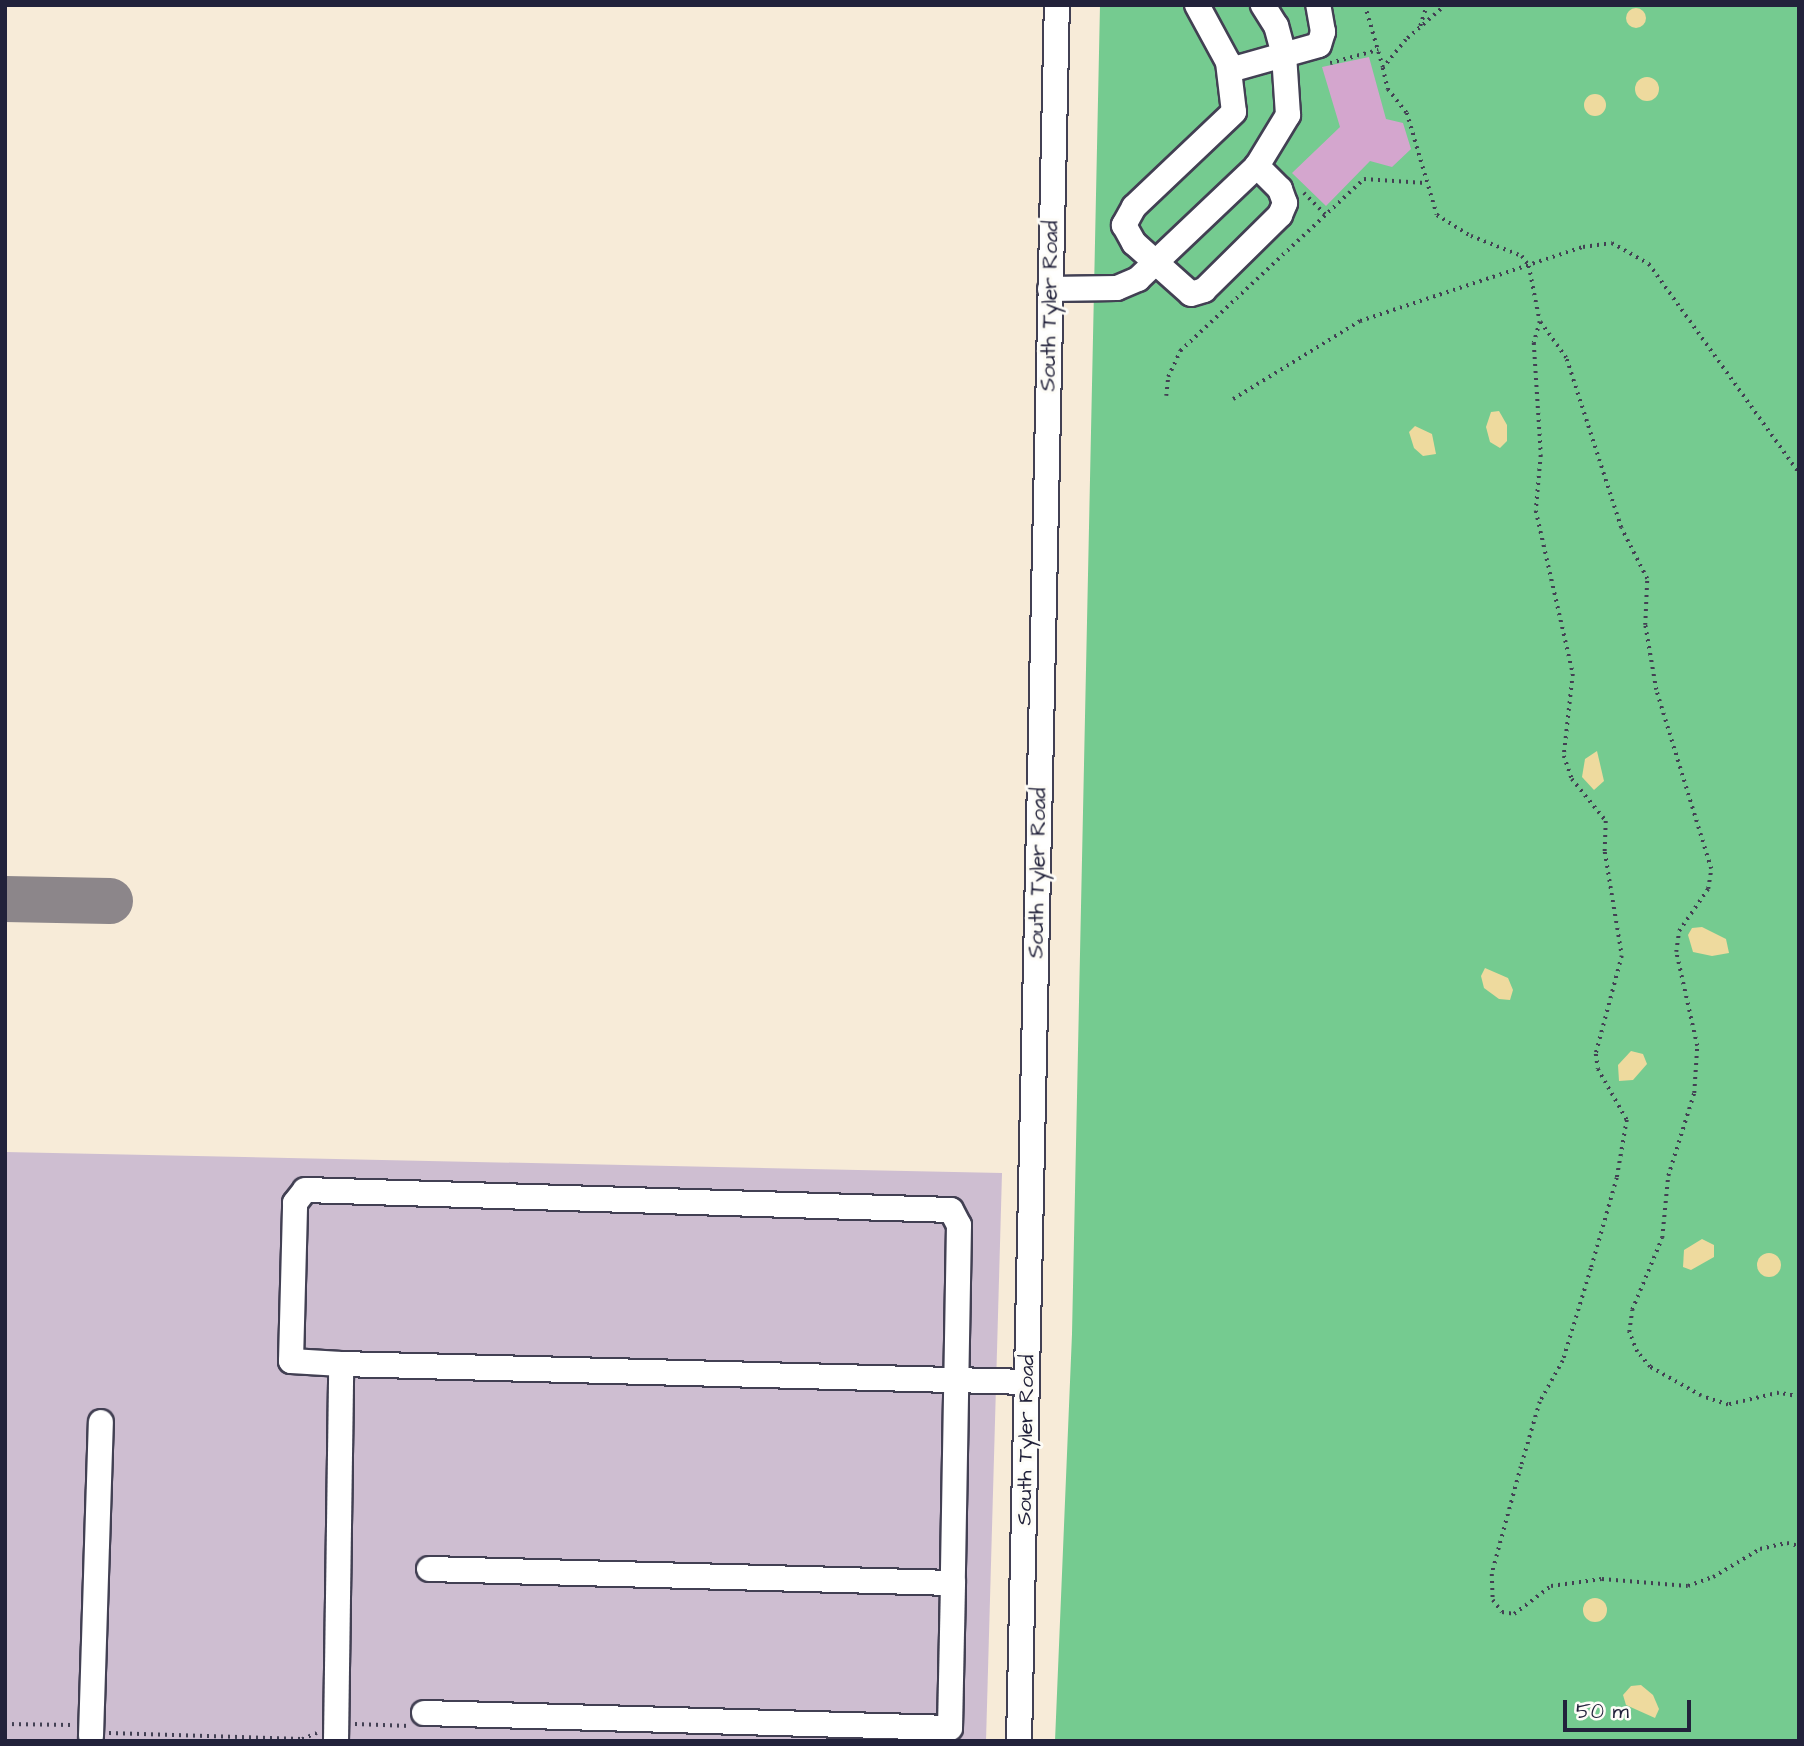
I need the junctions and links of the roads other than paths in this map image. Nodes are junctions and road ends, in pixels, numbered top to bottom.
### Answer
1 (1057, 5) edge
2 (1197, 5) edge
3 (1263, 5) edge
4 (1318, 5) edge
5 (1284, 55) junction
6 (1230, 71) junction
7 (1257, 166) junction
8 (1155, 264) junction
9 (1050, 289) junction
10 (341, 1364) junction
11 (956, 1380) junction
12 (1027, 1382) junction
13 (101, 1422) dead end
14 (429, 1569) dead end
15 (953, 1583) junction
16 (425, 1713) dead end
17 (565, 1729) edge
18 (853, 1733) edge
19 (90, 1736) dead end
20 (336, 1741) edge
21 (1019, 1741) edge

1 - 9 street, South Tyler Road
2 - 6 street
3 - 5 street
4 - 5 street
5 - 6 street
5 - 7 street
6 - 8 street
7 - 8 street
7 - 8 street
8 - 9 street
9 - 12 street, South Tyler Road
10 - 11 street
10 - 11 street
10 - 20 street
11 - 12 street
11 - 15 street
12 - 21 street, South Tyler Road
13 - 19 street
14 - 15 street
15 - 18 street
16 - 17 street
17 - 18 street

